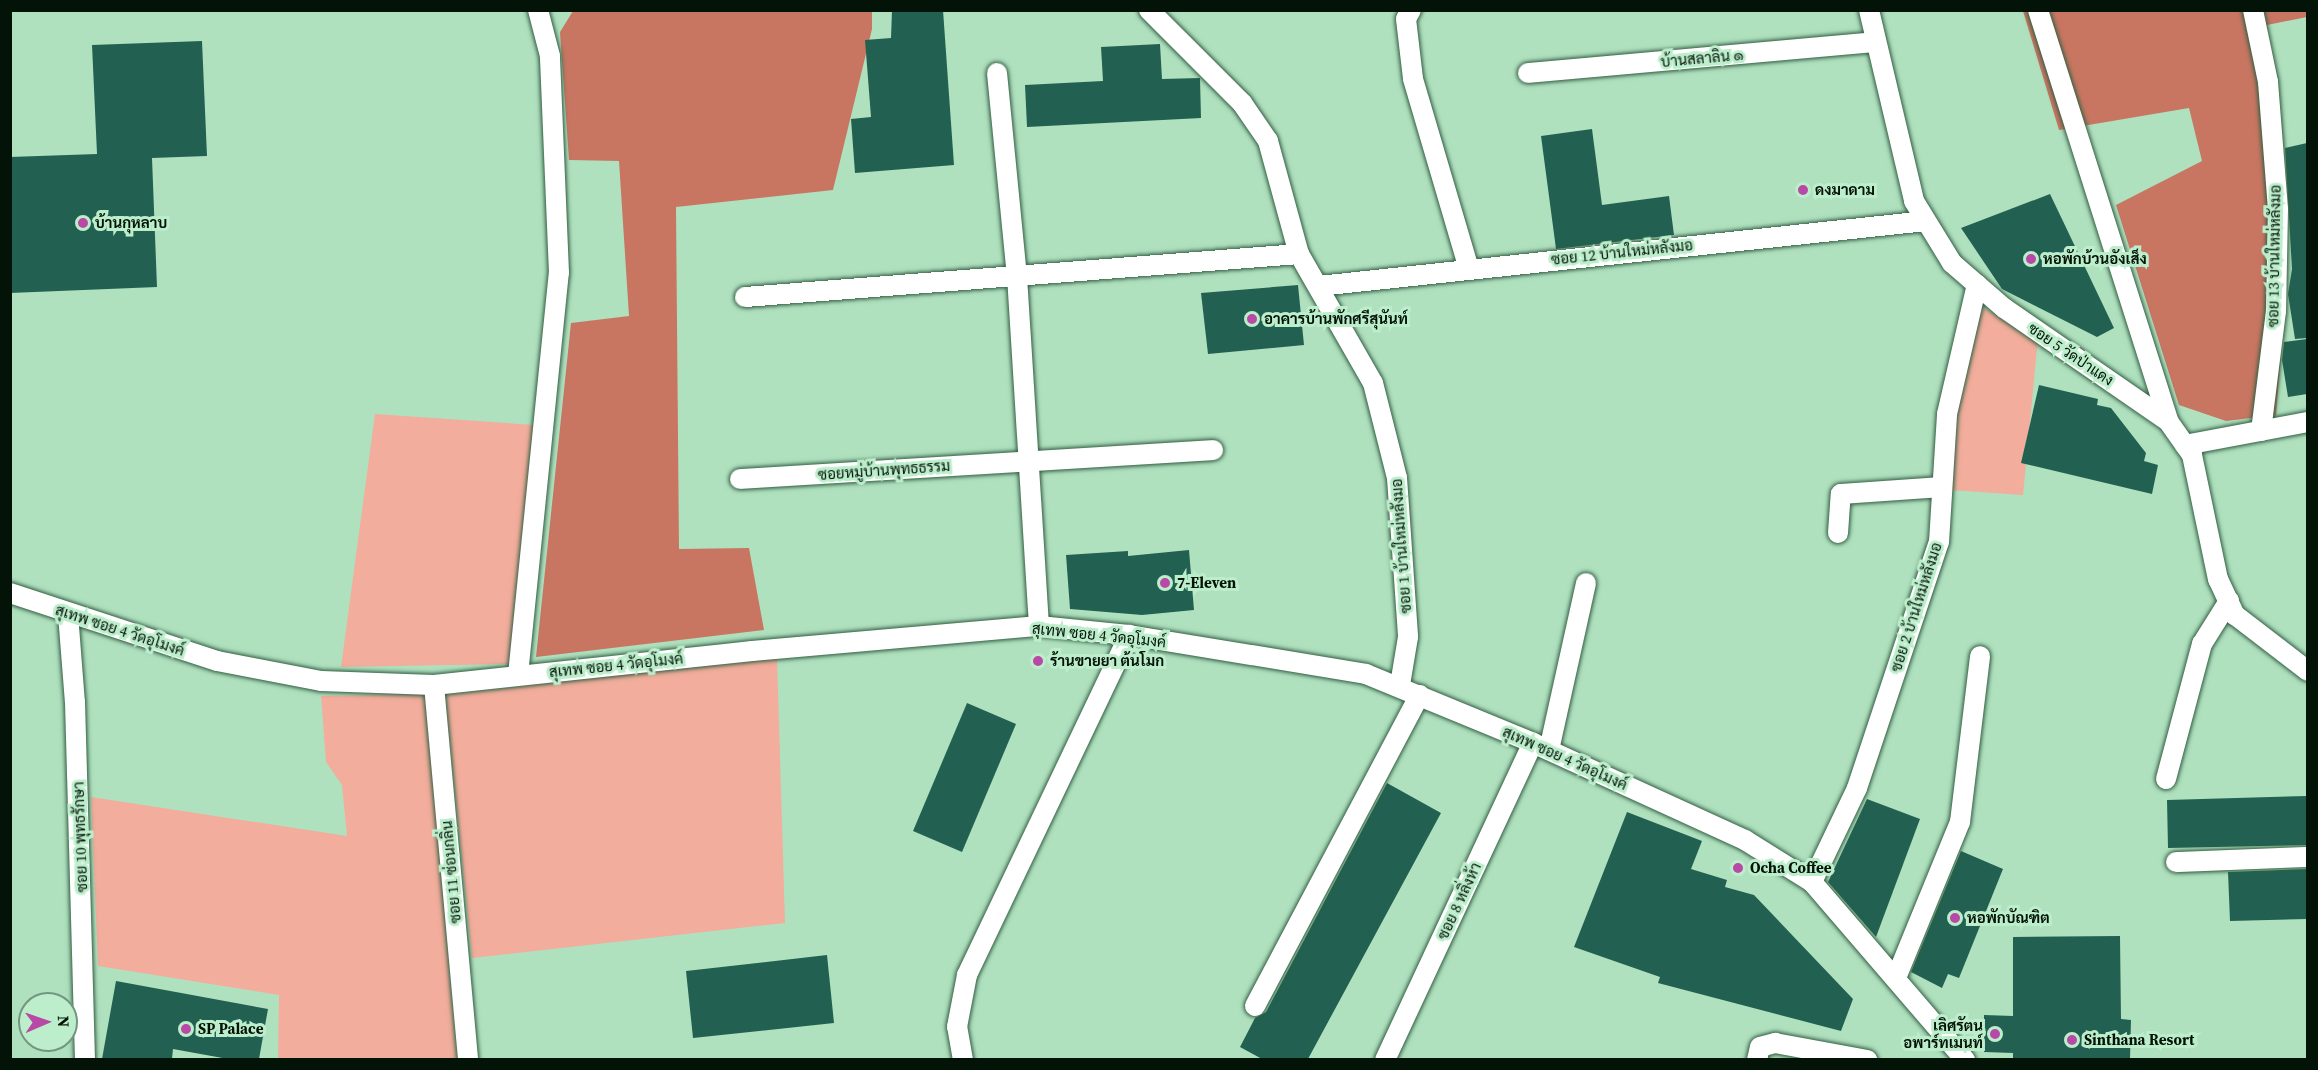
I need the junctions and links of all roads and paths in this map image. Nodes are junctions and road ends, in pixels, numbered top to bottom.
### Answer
1 (538, 10) edge
2 (1149, 10) edge
3 (1411, 10) edge
4 (1869, 10) edge
5 (2037, 10) edge
6 (2253, 10) edge
7 (1876, 42) junction
8 (997, 73) dead end
9 (1528, 73) dead end
10 (1926, 222) junction
11 (1299, 254) junction
12 (1469, 269) junction
13 (1017, 276) junction
14 (1977, 284) junction
15 (1319, 286) junction
16 (745, 297) dead end
17 (2168, 421) junction
18 (2307, 422) edge
19 (2261, 431) junction
20 (2185, 445) junction
21 (1213, 450) dead end
22 (1029, 460) junction
23 (740, 479) dead end
24 (1942, 487) junction
25 (1838, 533) dead end
26 (1586, 583) dead end
27 (10, 593) edge
28 (2229, 601) junction
29 (68, 614) junction
30 (1039, 626) junction
31 (1129, 635) junction
32 (1980, 656) dead end
33 (2307, 671) edge
34 (518, 675) junction
35 (434, 685) junction
36 (1400, 685) junction
37 (1420, 694) junction
38 (1540, 746) junction
39 (2166, 779) dead end
40 (2307, 857) edge
41 (2176, 862) dead end
42 (1812, 882) junction
43 (1896, 978) junction
44 (1255, 1006) dead end
45 (85, 1059) edge
46 (468, 1059) edge
47 (963, 1059) edge
48 (1385, 1059) edge
49 (1756, 1059) edge
50 (1867, 1059) edge
51 (1965, 1059) edge

1 - 34 street
2 - 11 street, ซอย 1 บ้านใหม่หลังมอ
3 - 12 street
4 - 7 street, ซอย 5 วัดป่าแดง
5 - 17 street
6 - 19 street, ซอย 13 บ้านใหม่หลังมอ
7 - 9 street, บ้านสลาลิน ๑
7 - 10 street, ซอย 5 วัดป่าแดง
8 - 13 street
10 - 12 street, ซอย 12 บ้านใหม่หลังมอ
10 - 14 street, ซอย 5 วัดป่าแดง
11 - 13 street
11 - 15 street, ซอย 1 บ้านใหม่หลังมอ
12 - 15 street, ซอย 12 บ้านใหม่หลังมอ
13 - 16 street
13 - 22 street
14 - 17 street, ซอย 5 วัดป่าแดง
14 - 24 street, ซอย 2 บ้านใหม่หลังมอ
15 - 36 street, ซอย 1 บ้านใหม่หลังมอ
17 - 20 street, ซอย 5 วัดป่าแดง
18 - 19 street
19 - 20 street
20 - 28 street, ซอย 5 วัดป่าแดง
21 - 22 street, ซอยหมู่บ้านพุทธธรรม
22 - 23 street, ซอยหมู่บ้านพุทธธรรม
22 - 30 street
24 - 25 street
24 - 42 street, ซอย 2 บ้านใหม่หลังมอ
26 - 38 street
27 - 29 street, สุเทพ ซอย 4 วัดอุโมงค์
28 - 33 street, ซอย 5 วัดป่าแดง
28 - 39 street
29 - 35 street, สุเทพ ซอย 4 วัดอุโมงค์
29 - 45 street, ซอย 10 พุทธรักษา
30 - 31 street, สุเทพ ซอย 4 วัดอุโมงค์
30 - 34 street, สุเทพ ซอย 4 วัดอุโมงค์
31 - 36 street, สุเทพ ซอย 4 วัดอุโมงค์
31 - 47 street
32 - 43 street
34 - 35 street, สุเทพ ซอย 4 วัดอุโมงค์
35 - 46 street, ซอย 11 ซ่อนกลิ่น
36 - 37 street, สุเทพ ซอย 4 วัดอุโมงค์
37 - 38 street, สุเทพ ซอย 4 วัดอุโมงค์
37 - 44 street
38 - 42 street, สุเทพ ซอย 4 วัดอุโมงค์
38 - 48 street, ซอย 8 หลิ่งห้า
40 - 41 street
42 - 43 street, สุเทพ ซอย 4 วัดอุโมงค์
43 - 51 street, สุเทพ ซอย 4 วัดอุโมงค์
49 - 50 street

